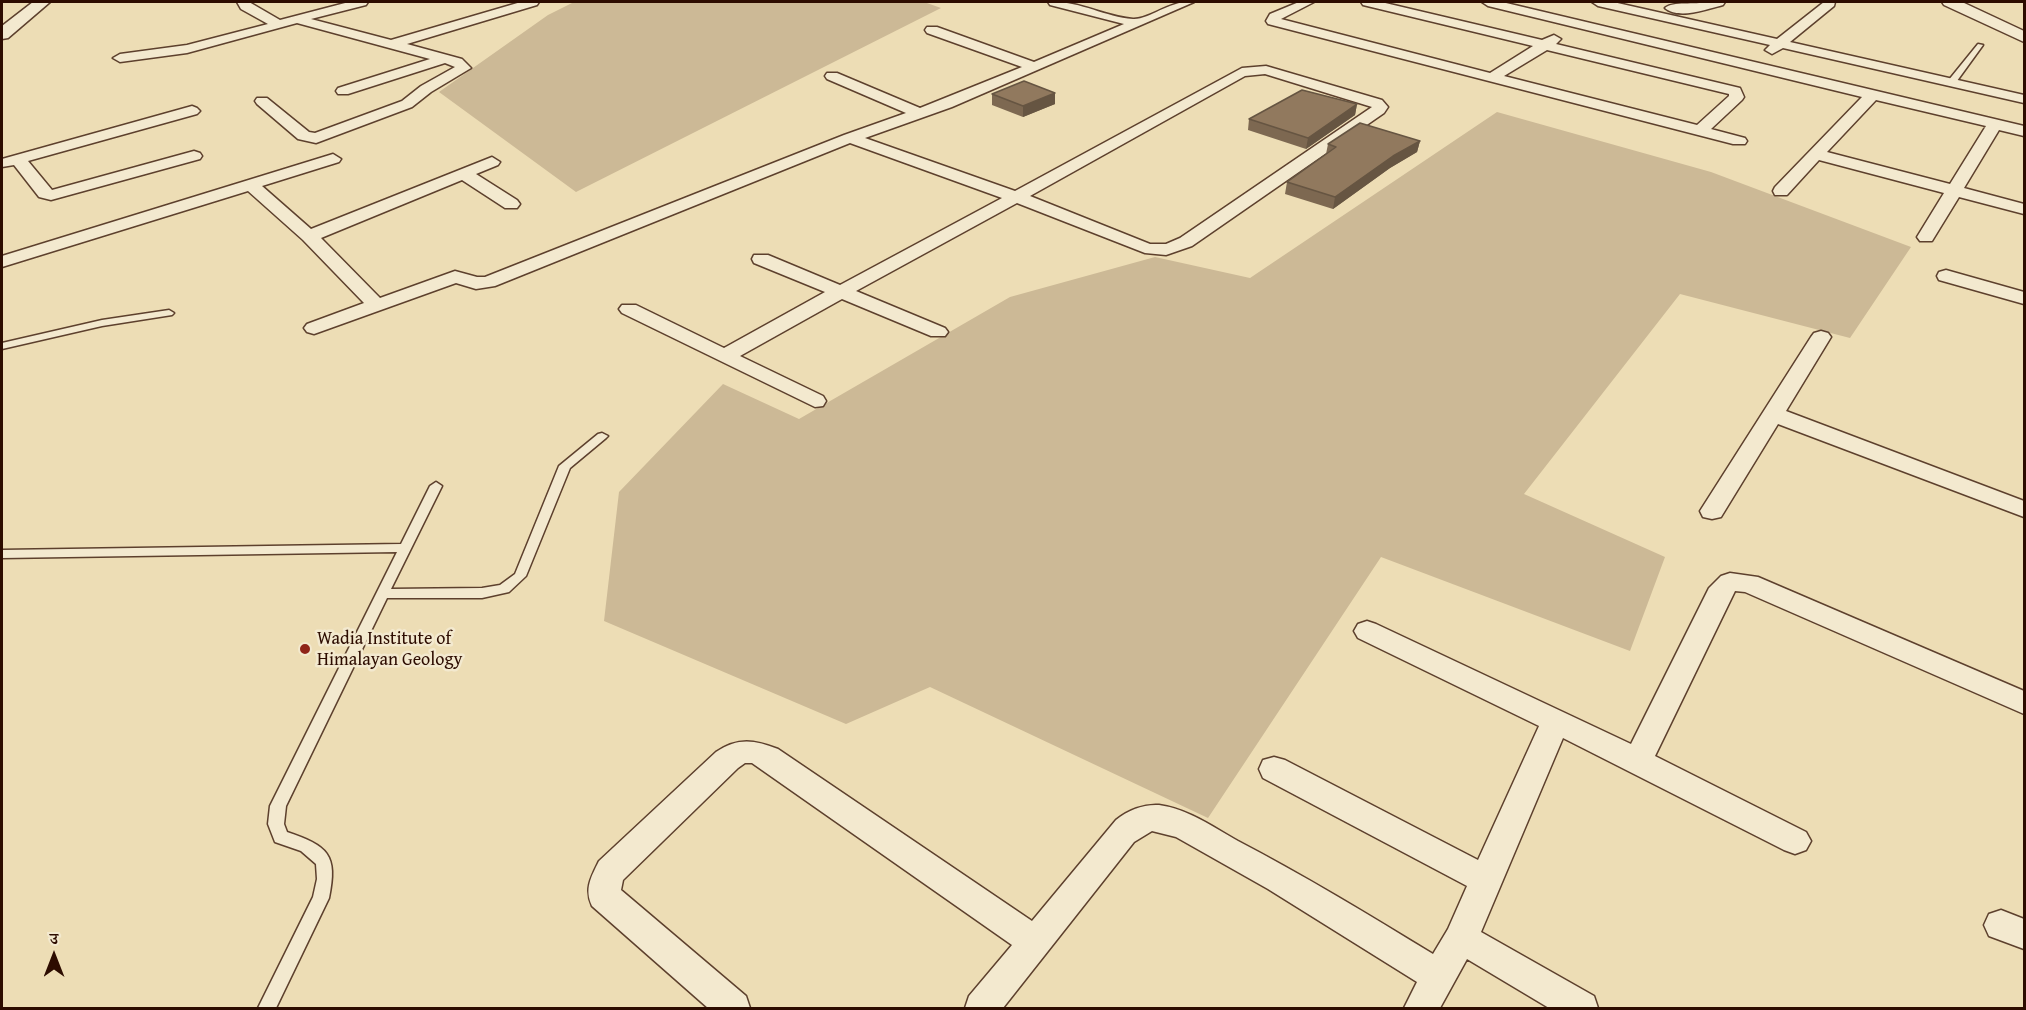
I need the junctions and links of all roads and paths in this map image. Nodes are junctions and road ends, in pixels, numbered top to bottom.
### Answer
1 (23, 2) edge
2 (42, 2) edge
3 (243, 2) edge
4 (362, 2) edge
5 (533, 2) edge
6 (1054, 2) edge
7 (1188, 2) edge
8 (1308, 2) edge
9 (1367, 2) edge
10 (1488, 2) edge
11 (1598, 2) edge
12 (1642, 2) edge
13 (1719, 2) edge
14 (1950, 2) edge
15 (1830, 3) dead end
16 (2, 19) edge
17 (297, 19) junction
18 (1579, 23) junction
19 (1137, 24) junction
20 (279, 25) junction
21 (932, 30) dead end
22 (2, 34) edge
23 (2025, 37) edge
24 (1780, 43) junction
25 (393, 44) junction
26 (1547, 44) junction
27 (1980, 45) dead end
28 (120, 58) dead end
29 (444, 59) junction
30 (1755, 66) junction
31 (1034, 67) junction
32 (832, 76) dead end
33 (1493, 77) junction
34 (1951, 83) junction
35 (343, 91) dead end
36 (1873, 94) junction
37 (2025, 99) edge
38 (262, 100) dead end
39 (192, 111) dead end
40 (920, 114) junction
41 (1995, 124) junction
42 (1700, 131) junction
43 (2025, 131) edge
44 (850, 138) junction
45 (1739, 141) dead end
46 (1816, 154) junction
47 (194, 156) dead end
48 (333, 159) dead end
49 (9, 161) edge
50 (492, 162) dead end
51 (464, 174) junction
52 (252, 186) junction
53 (1954, 190) junction
54 (1781, 191) dead end
55 (1016, 197) junction
56 (511, 204) dead end
57 (2025, 209) edge
58 (309, 236) junction
59 (1926, 237) dead end
60 (761, 259) dead end
61 (2, 262) edge
62 (1946, 276) dead end
63 (837, 292) junction
64 (2025, 298) edge
65 (376, 305) junction
66 (629, 309) dead end
67 (169, 313) dead end
68 (314, 328) dead end
69 (938, 332) dead end
70 (1821, 337) dead end
71 (2, 346) edge
72 (724, 356) junction
73 (815, 401) dead end
74 (1773, 414) junction
75 (603, 436) dead end
76 (436, 486) dead end
77 (2025, 509) edge
78 (1712, 511) dead end
79 (406, 548) junction
80 (2, 554) edge
81 (382, 594) junction
82 (1367, 631) dead end
83 (2025, 703) edge
84 (1556, 720) junction
85 (1638, 761) junction
86 (1274, 769) dead end
87 (1795, 841) dead end
88 (1486, 880) junction
89 (1461, 939) junction
90 (1035, 942) junction
91 (1438, 976) junction
92 (267, 1008) edge
93 (733, 1008) edge
94 (982, 1008) edge
95 (1421, 1008) edge
96 (1581, 1008) edge

1 - 16 street
2 - 22 street
3 - 20 street
4 - 17 street
5 - 25 street
6 - 19 street
7 - 19 street
8 - 33 street
9 - 26 street
10 - 18 street
11 - 24 street
12 - 13 street
14 - 23 street
15 - 24 street
17 - 20 street
17 - 25 street
18 - 26 street
18 - 30 street
19 - 31 street
20 - 28 street
21 - 31 street
24 - 30 street
24 - 34 street
25 - 29 street
26 - 33 street
26 - 42 street
27 - 34 lane
29 - 35 street
29 - 38 street
30 - 36 street
31 - 40 street
32 - 40 street
33 - 42 street
34 - 37 street
36 - 41 street
36 - 46 street
39 - 49 street
40 - 44 street
41 - 43 street
41 - 53 street
42 - 45 street
44 - 55 street
44 - 65 street
46 - 53 street
46 - 54 street
47 - 49 street
48 - 52 street
50 - 51 street
51 - 56 street
51 - 58 street
52 - 58 street
52 - 61 street
53 - 57 street
53 - 59 street
55 - 55 street
55 - 63 street
58 - 65 street
60 - 63 street
62 - 64 street
63 - 69 street
63 - 72 street
65 - 68 street
66 - 72 street
67 - 71 lane
70 - 74 street
72 - 73 street
74 - 77 street
74 - 78 street
75 - 81 lane
76 - 79 lane
79 - 80 lane
79 - 81 lane
81 - 92 lane
82 - 84 street
83 - 85 street
84 - 85 street
84 - 88 street
85 - 87 street
86 - 88 street
88 - 89 street
89 - 91 street
89 - 96 street
90 - 91 street
90 - 93 street
90 - 94 street
91 - 95 street

